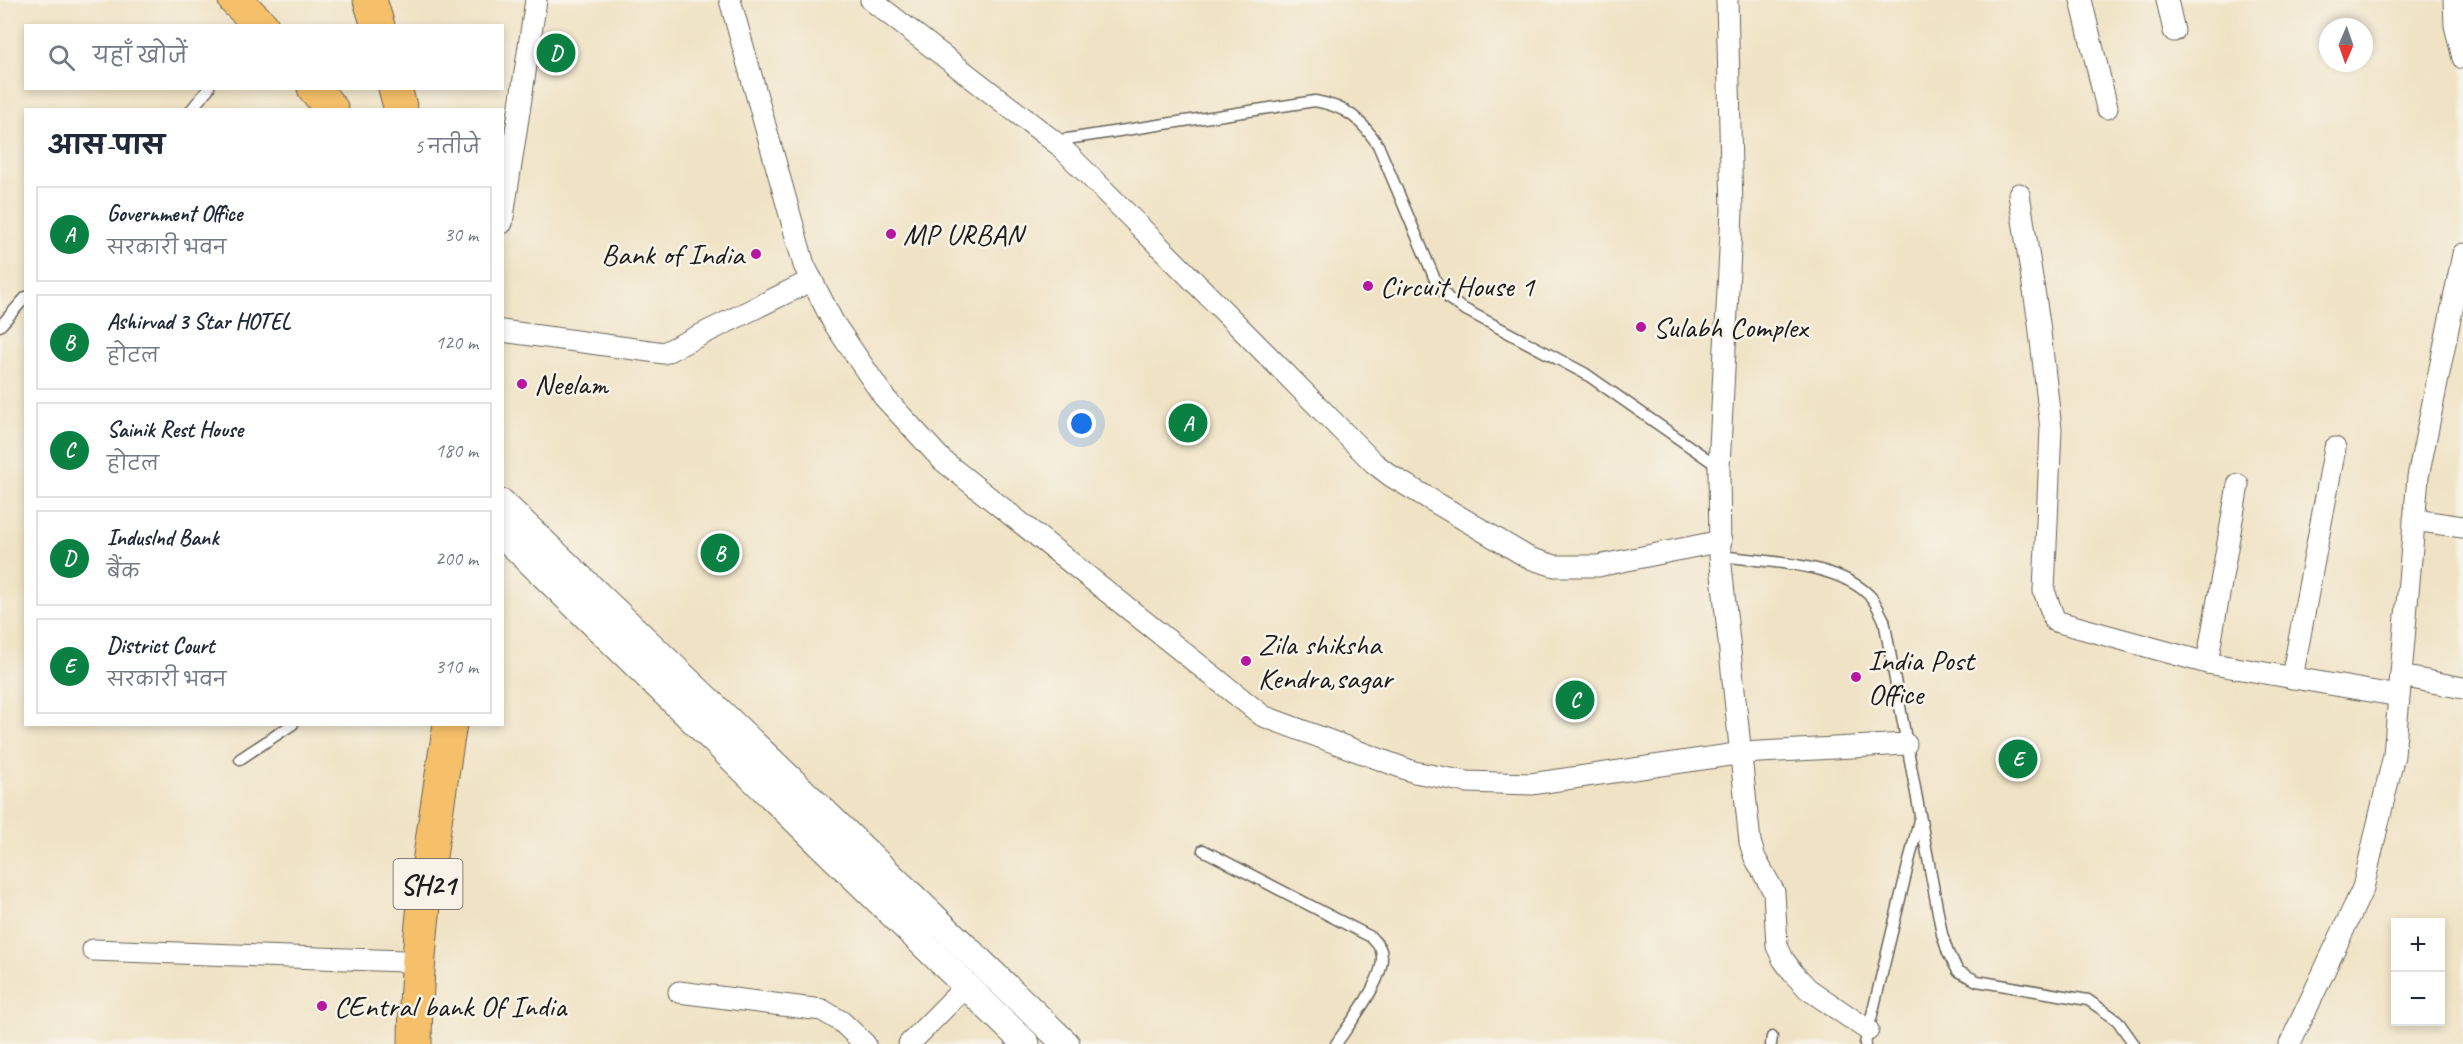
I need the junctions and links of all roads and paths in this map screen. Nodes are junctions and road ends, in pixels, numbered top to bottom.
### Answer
1 (235, 0) edge
2 (351, 0) edge
3 (370, 0) edge
4 (536, 0) edge
5 (730, 0) edge
6 (871, 0) edge
7 (1727, 0) edge
8 (2081, 0) edge
9 (2167, 0) edge
10 (2454, 0) edge
11 (260, 24) edge
12 (357, 24) edge
13 (377, 24) edge
14 (2174, 31) dead end
15 (2463, 58) edge
16 (207, 90) edge
17 (316, 90) edge
18 (374, 90) edge
19 (396, 90) edge
20 (193, 108) edge
21 (330, 108) edge
22 (379, 108) edge
23 (400, 108) edge
24 (2107, 108) dead end
25 (509, 138) edge
26 (1054, 141) junction
27 (2019, 194) dead end
28 (504, 199) edge
29 (2463, 254) edge
30 (812, 280) junction
31 (24, 299) edge
32 (0, 326) edge
33 (504, 332) edge
34 (2335, 448) dead end
35 (1719, 467) junction
36 (2238, 485) dead end
37 (504, 505) edge
38 (2414, 520) junction
39 (2463, 527) edge
40 (504, 536) edge
41 (1720, 548) junction
42 (2207, 663) junction
43 (2292, 678) junction
44 (2400, 686) junction
45 (2463, 688) edge
46 (290, 726) edge
47 (430, 726) edge
48 (450, 726) edge
49 (1906, 744) junction
50 (1743, 753) junction
51 (240, 759) dead end
52 (1920, 814) junction
53 (1203, 850) dead end
54 (93, 950) dead end
55 (404, 961) junction
56 (966, 986) junction
57 (679, 992) dead end
58 (1866, 1037) edge
59 (399, 1044) edge
60 (416, 1044) edge
61 (865, 1044) edge
62 (909, 1044) edge
63 (1026, 1044) edge
64 (1066, 1044) edge
65 (1336, 1044) edge
66 (2134, 1044) edge
67 (2290, 1044) edge

1 - 11 main road
2 - 12 main road
3 - 13 main road
4 - 25 street
5 - 30 street
6 - 26 street
7 - 35 street
8 - 24 street
9 - 14 street
10 - 15 street
16 - 20 lane
17 - 21 main road
18 - 22 main road
19 - 23 main road
25 - 28 street
26 - 35 lane
26 - 41 street
27 - 42 street
29 - 38 street
30 - 33 street
30 - 50 street
31 - 32 lane
34 - 43 street
35 - 41 street
36 - 42 street
37 - 64 street
38 - 39 street
38 - 44 street
40 - 56 street
41 - 49 lane
41 - 50 street
42 - 43 street
43 - 44 street
44 - 45 street
44 - 67 street
46 - 51 lane
47 - 55 main road, SH21
48 - 60 main road, SH21
49 - 50 street
49 - 52 lane
50 - 58 street
52 - 58 lane
52 - 66 lane
53 - 65 lane
54 - 55 street
55 - 59 main road, SH21
56 - 62 street
56 - 63 street
57 - 61 street

